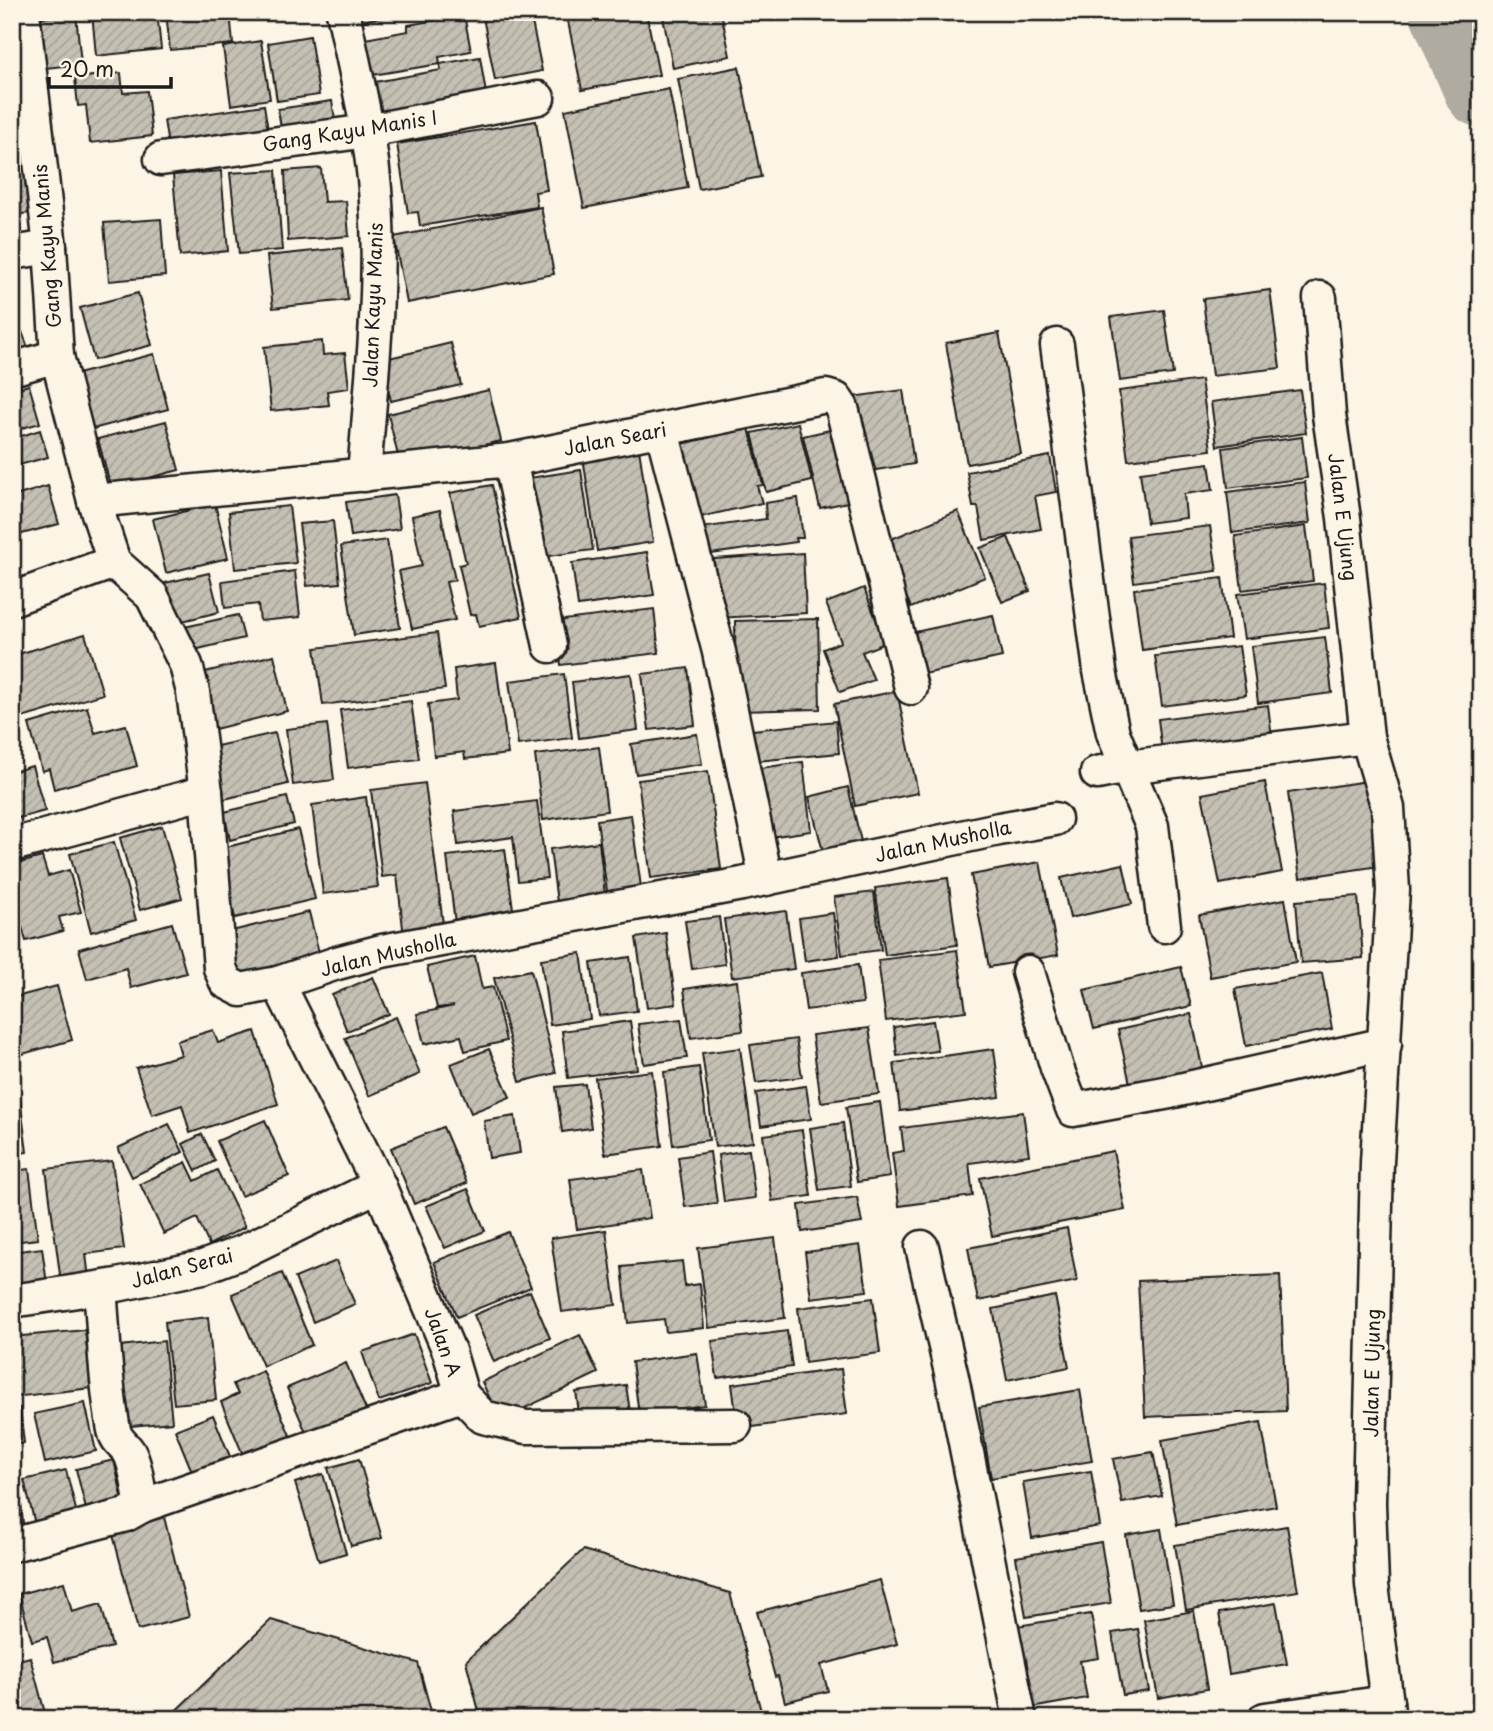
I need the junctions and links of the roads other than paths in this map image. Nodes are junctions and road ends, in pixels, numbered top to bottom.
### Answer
1 (23, 12) edge
2 (343, 12) edge
3 (538, 98) dead end
4 (368, 131) junction
5 (161, 159) dead end
6 (50, 247) junction
7 (12, 253) edge
8 (1320, 298) dead end
9 (1057, 345) dead end
10 (57, 355) junction
11 (12, 369) edge
12 (662, 431) junction
13 (510, 460) junction
14 (364, 475) junction
15 (94, 501) junction
16 (114, 562) junction
17 (12, 599) edge
18 (550, 646) dead end
19 (911, 688) dead end
20 (1367, 737) junction
21 (1112, 770) junction
22 (206, 792) junction
23 (1055, 819) dead end
24 (12, 845) edge
25 (766, 878) junction
26 (1164, 926) dead end
27 (1028, 972) dead end
28 (278, 983) junction
29 (1385, 1044) junction
30 (379, 1185) junction
31 (922, 1247) dead end
32 (100, 1288) junction
33 (12, 1301) edge
34 (462, 1395) junction
35 (735, 1425) dead end
36 (142, 1506) junction
37 (12, 1545) edge
38 (1388, 1710) edge
39 (1020, 1719) edge
40 (1265, 1719) edge

1 - 6 street, Gang Kayu Manis
2 - 4 street, Jalan Kayu Manis
3 - 4 street, Gang Kayu Manis I
4 - 5 street, Gang Kayu Manis I
4 - 14 street, Jalan Kayu Manis
6 - 7 street
6 - 10 street, Gang Kayu Manis
8 - 20 street, Jalan E Ujung
9 - 21 street
10 - 11 street
10 - 15 street, Gang Kayu Manis
12 - 13 street, Jalan Seari
12 - 19 street, Jalan Seari
12 - 25 street
13 - 14 street, Jalan Seari
13 - 18 street
14 - 15 street, Jalan Seari
15 - 16 street
16 - 17 street
16 - 22 street, Jalan Musholla
20 - 21 street
20 - 29 street, Jalan E Ujung
21 - 26 street
22 - 24 street
22 - 28 street, Jalan Musholla
23 - 25 street, Jalan Musholla
25 - 28 street, Jalan Musholla
27 - 29 street
28 - 30 street, Jalan A
29 - 38 street, Jalan E Ujung
30 - 32 street, Jalan Serai
30 - 34 street, Jalan A
31 - 39 street
32 - 33 street, Jalan Serai
32 - 36 street
34 - 35 street
34 - 36 street, Jalan A
36 - 37 street, Jalan A
38 - 40 street, Jalan E Ujung

